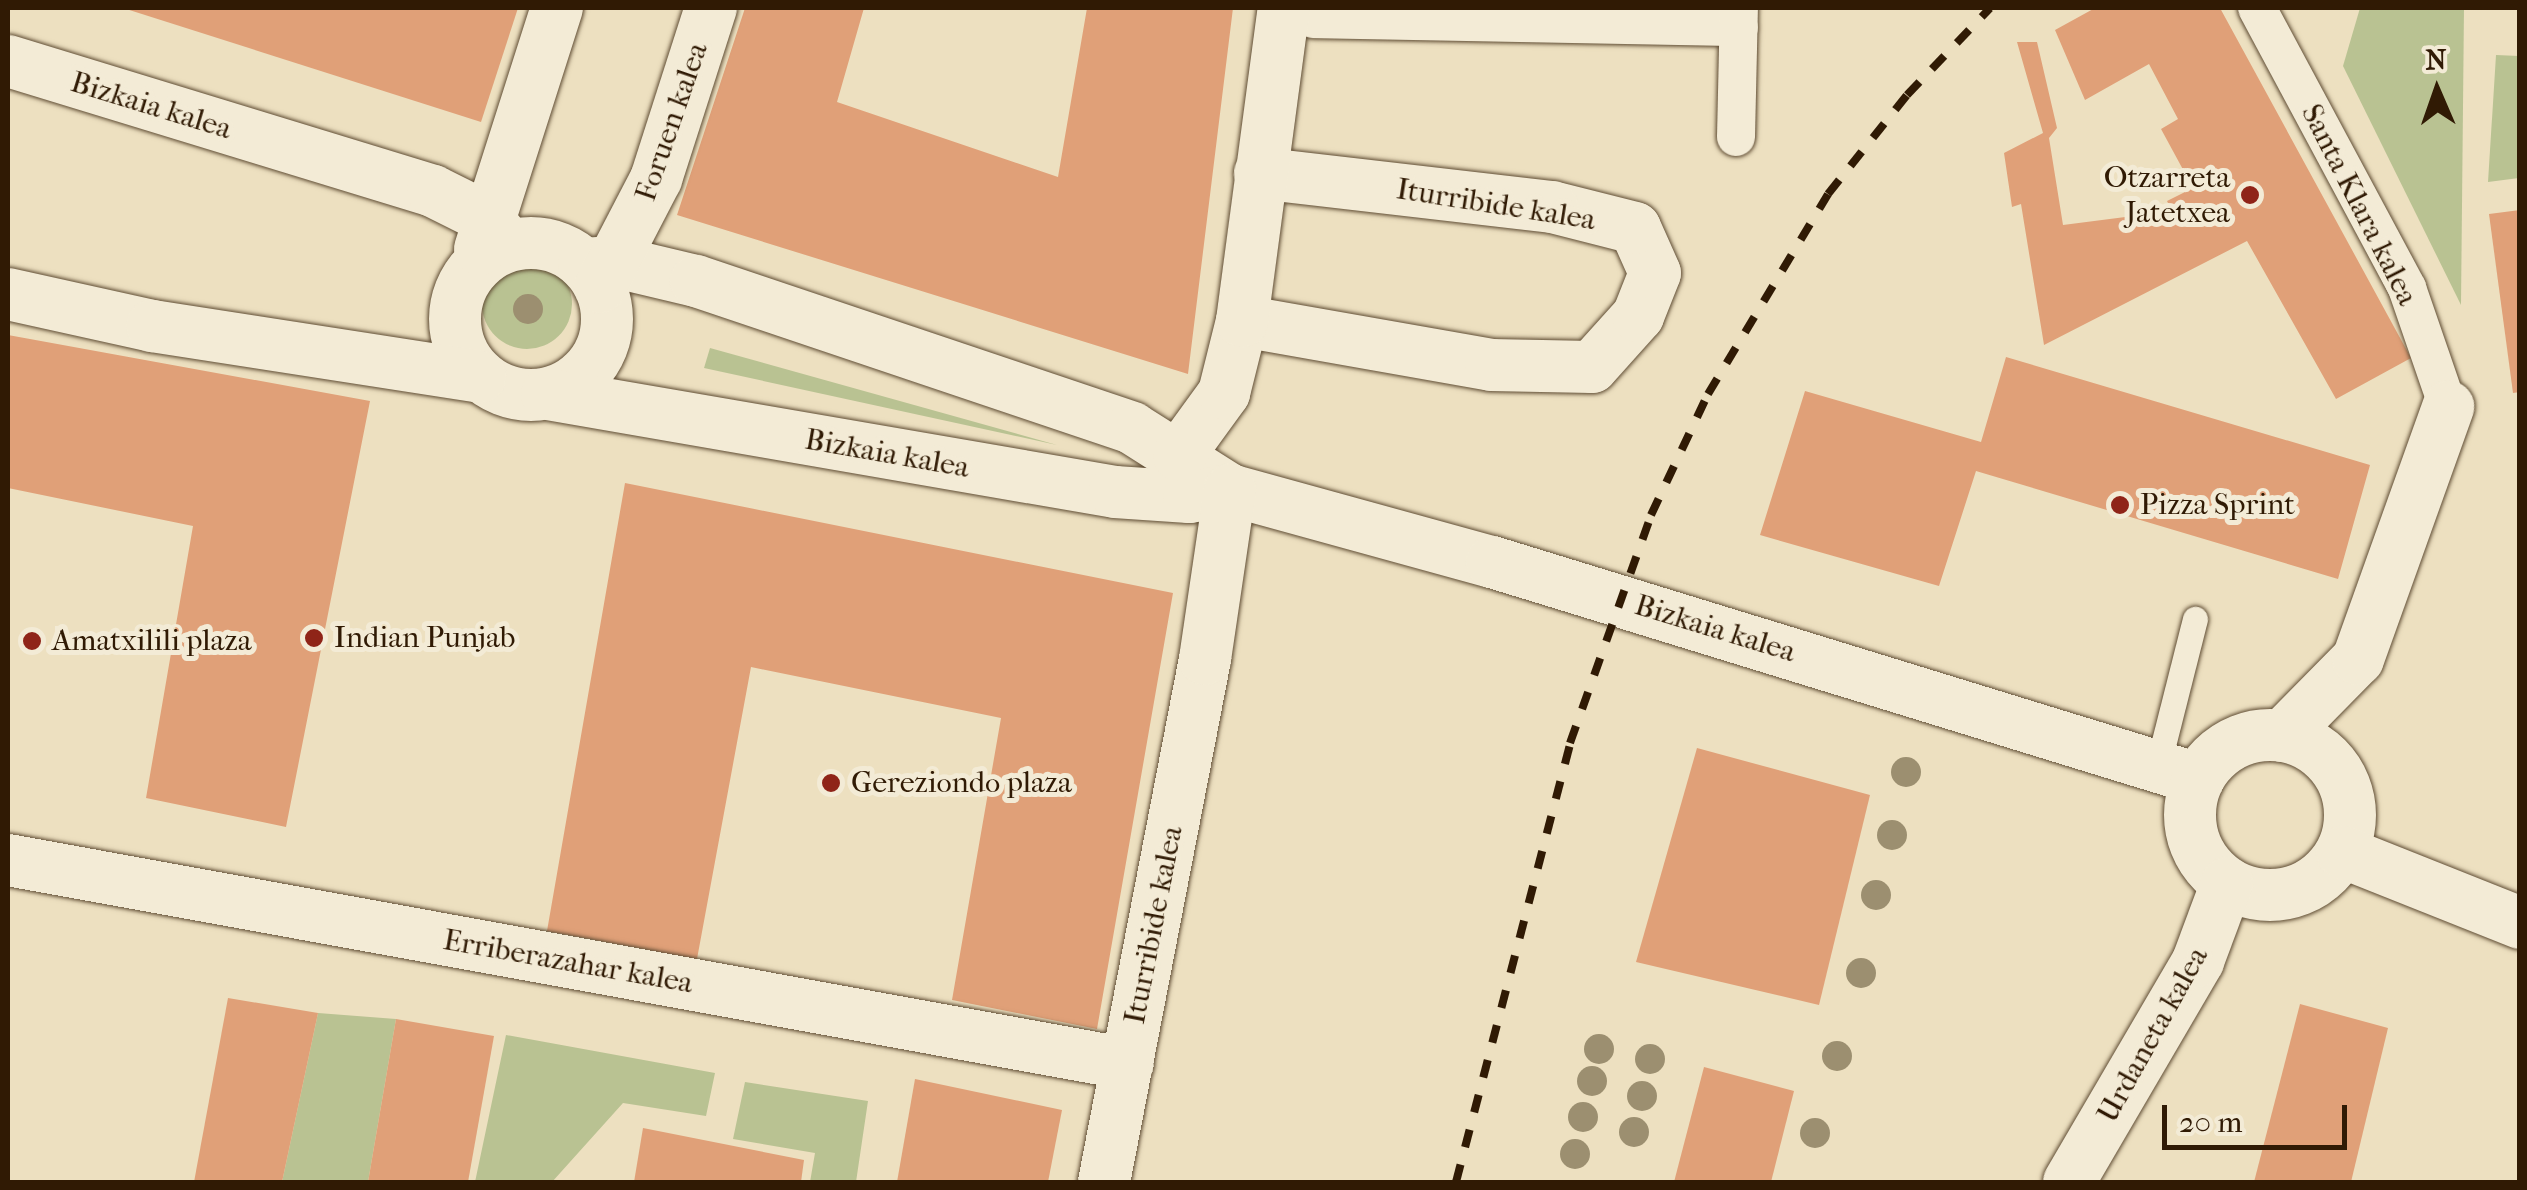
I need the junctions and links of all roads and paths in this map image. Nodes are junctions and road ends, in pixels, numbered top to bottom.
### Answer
1 (557, 8) edge
2 (711, 8) edge
3 (2257, 8) edge
4 (1298, 13) edge
5 (1739, 17) edge
6 (8, 61) edge
7 (1736, 136) dead end
8 (1260, 172) junction
9 (491, 242) junction
10 (600, 271) junction
11 (8, 294) edge
12 (1242, 320) junction
13 (480, 377) junction
14 (546, 394) junction
15 (2448, 408) joint
16 (1179, 455) junction
17 (1230, 490) junction
18 (2196, 619) dead end
19 (2282, 736) junction
20 (2177, 774) junction
21 (2342, 852) junction
22 (8, 860) edge
23 (2227, 883) junction
24 (2520, 923) edge
25 (1128, 1064) junction
26 (1104, 1182) edge
27 (2069, 1182) edge

1 - 9 street
2 - 10 street, Foruen kalea
3 - 15 street, Santa Klara kalea
4 - 5 street
4 - 8 street
5 - 7 street
6 - 9 street, Bizkaia kalea
8 - 12 street
8 - 12 street, Iturribide kalea
9 - 10 street
9 - 13 street
10 - 14 street
10 - 16 street, Bizkaia kalea
11 - 13 street
12 - 16 street
13 - 14 street
14 - 17 street, Bizkaia kalea
15 - 19 street
16 - 17 street, Bizkaia kalea
17 - 20 street, Bizkaia kalea
17 - 25 street, Iturribide kalea
18 - 20 lane
19 - 20 street
19 - 21 street
20 - 23 street
21 - 23 street
21 - 24 street
22 - 25 street, Erriberazahar kalea
23 - 27 street, Urdaneta kalea
25 - 26 street, Iturribide kalea

